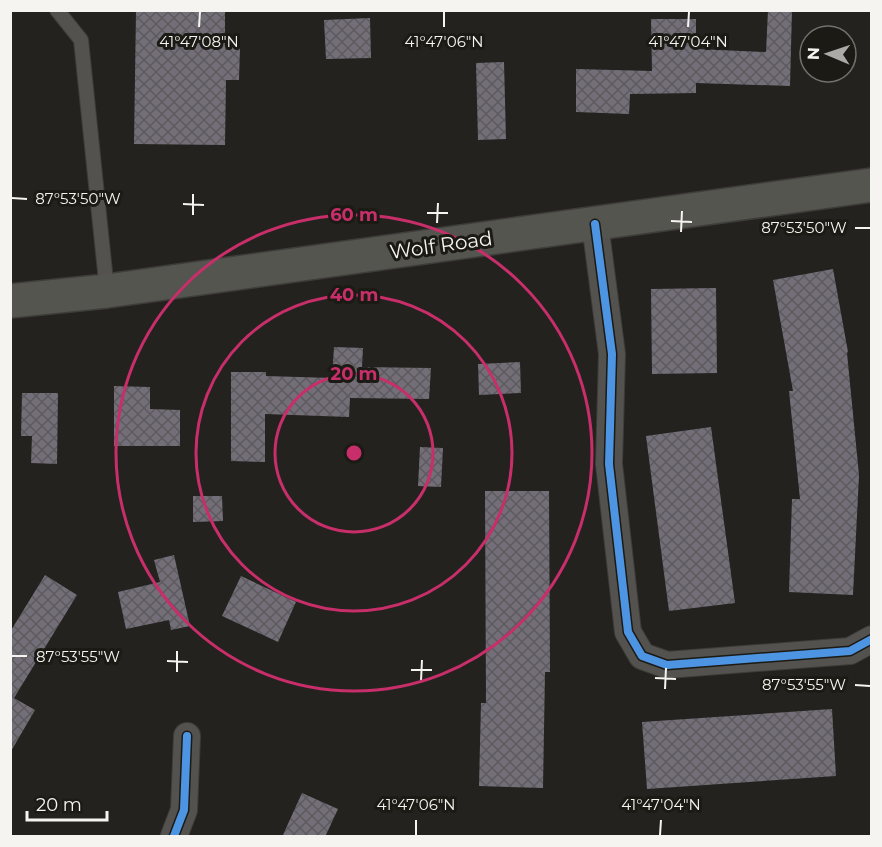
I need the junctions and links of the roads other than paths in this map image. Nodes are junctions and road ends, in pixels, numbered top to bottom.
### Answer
1 (57, 10) edge
2 (872, 185) edge
3 (595, 224) junction
4 (107, 291) junction
5 (10, 301) edge
6 (872, 639) edge
7 (187, 736) dead end
8 (174, 837) edge

1 - 4 lane
2 - 3 main road, Wolf Road
3 - 4 main road, Wolf Road
3 - 6 street
4 - 5 main road, Wolf Road
7 - 8 street

